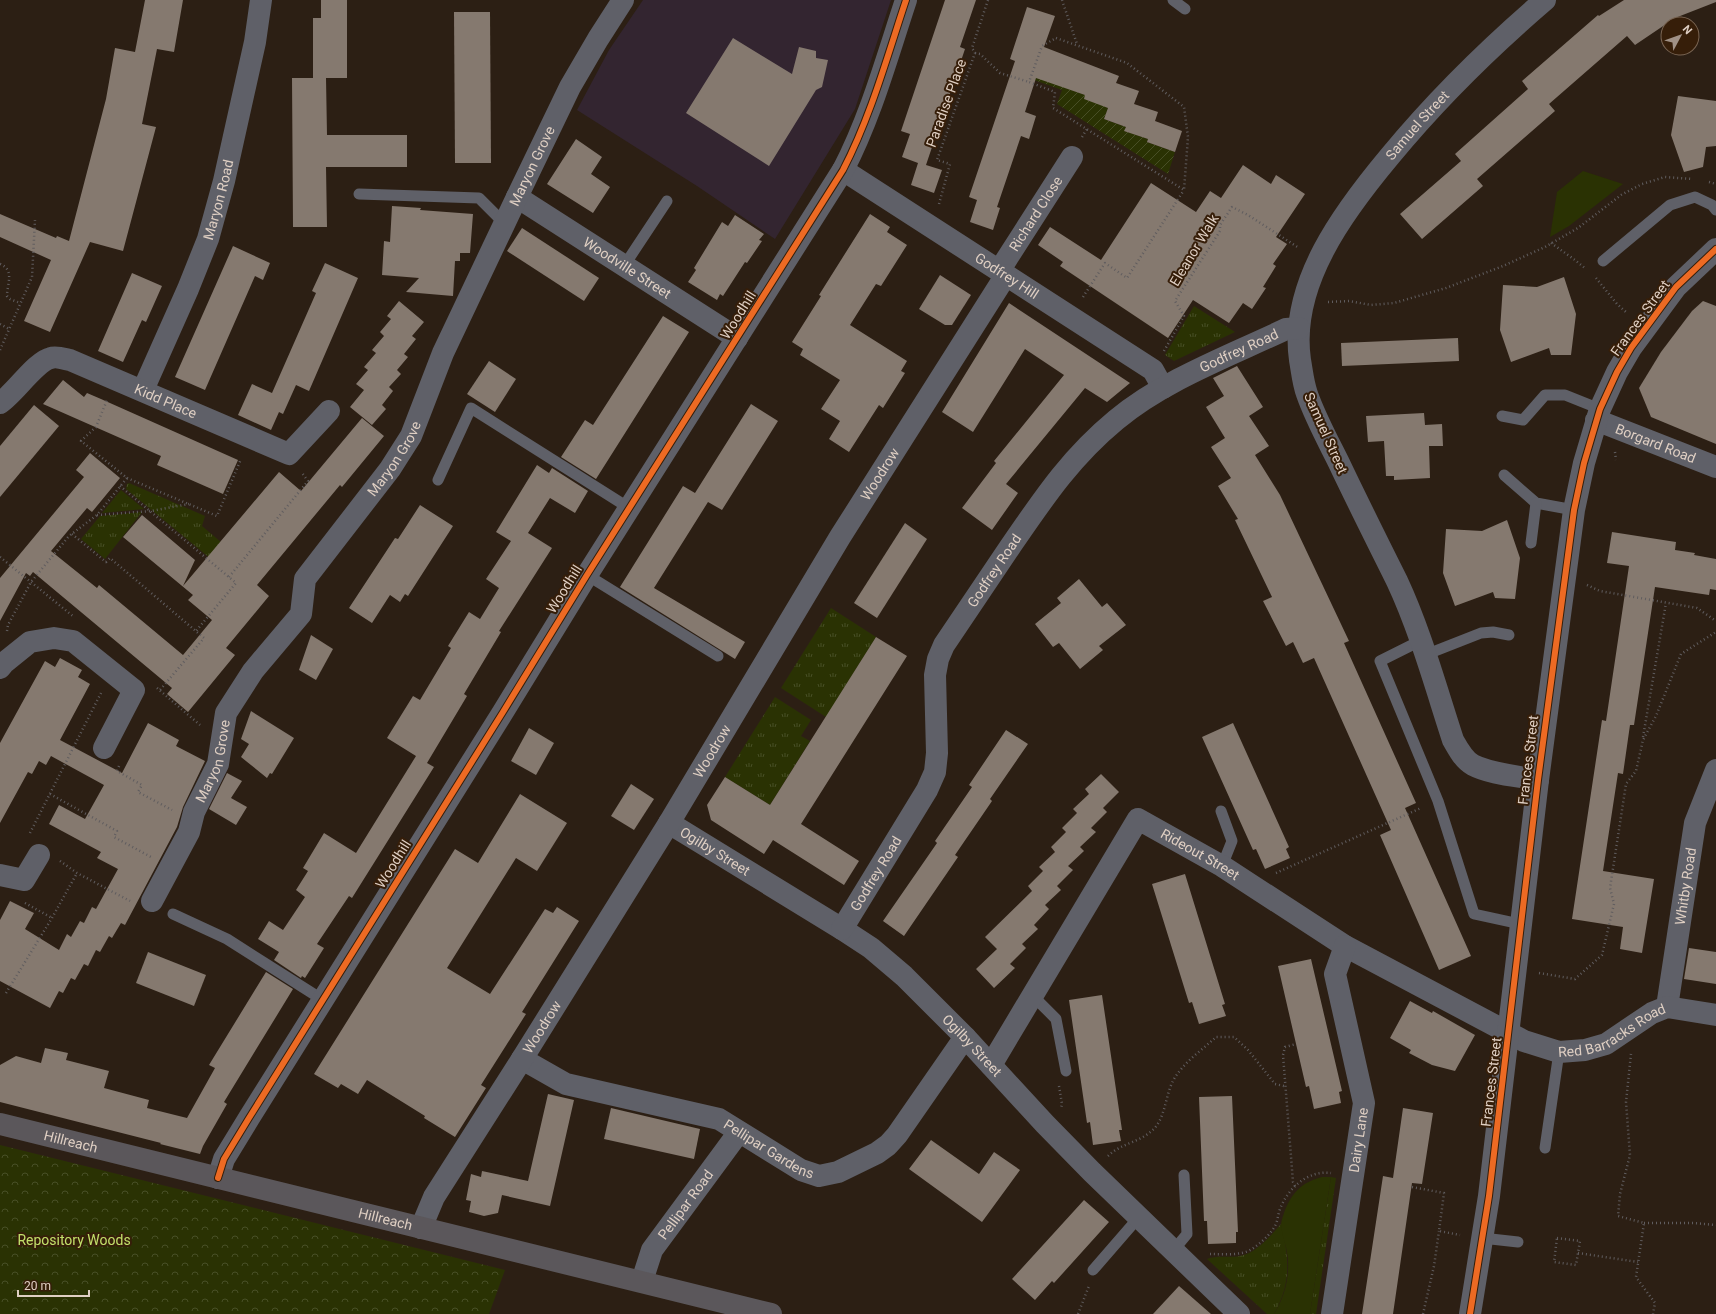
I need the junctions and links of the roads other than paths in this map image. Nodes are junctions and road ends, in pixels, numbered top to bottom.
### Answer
1 (261, 0) edge
2 (624, 0) edge
3 (906, 0) edge
4 (1173, 0) edge
5 (1545, 0) edge
6 (1185, 10) dead end
7 (1072, 157) dead end
8 (843, 170) junction
9 (359, 194) dead end
10 (517, 197) junction
11 (668, 201) dead end
12 (1716, 210) edge
13 (504, 223) junction
14 (1716, 249) edge
15 (1602, 262) dead end
16 (624, 266) junction
17 (1002, 273) junction
18 (1299, 328) junction
19 (737, 338) junction
20 (1158, 379) junction
21 (143, 390) junction
22 (0, 403) edge
23 (329, 411) dead end
24 (1598, 414) junction
25 (1502, 416) dead end
26 (1716, 467) edge
27 (1504, 475) dead end
28 (438, 480) dead end
29 (1536, 503) junction
30 (629, 508) junction
31 (1574, 510) junction
32 (1531, 543) dead end
33 (587, 575) junction
34 (1509, 635) dead end
35 (1422, 648) junction
36 (718, 656) dead end
37 (2, 666) edge
38 (109, 755) road end
39 (1716, 770) edge
40 (1538, 780) junction
41 (1221, 811) dead end
42 (669, 823) junction
43 (47, 856) road end
44 (1222, 866) junction
45 (0, 875) edge
46 (142, 902) road end
47 (172, 914) dead end
48 (1520, 924) junction
49 (842, 929) junction
50 (1345, 946) junction
51 (1033, 996) junction
52 (323, 1000) junction
53 (1667, 1007) junction
54 (1716, 1015) edge
55 (1509, 1032) junction
56 (965, 1036) junction
57 (1559, 1052) junction
58 (522, 1060) junction
59 (991, 1065) junction
60 (1066, 1071) road end
61 (0, 1124) edge
62 (739, 1132) junction
63 (1545, 1148) dead end
64 (1184, 1175) dead end
65 (218, 1178) junction
66 (1139, 1218) junction
67 (421, 1228) junction
68 (1482, 1238) junction
69 (1518, 1242) dead end
70 (1177, 1247) junction
71 (1093, 1270) road end
72 (642, 1281) junction
73 (1234, 1312) edge
74 (771, 1314) edge
75 (1332, 1314) edge
76 (1470, 1314) edge

1 - 21 street, Maryon Road
2 - 10 street, Maryon Grove
3 - 8 street, Woodhill
4 - 6 lane
5 - 18 street, Samuel Street
7 - 17 street, Richard Close
8 - 17 street, Godfrey Hill
8 - 19 street, Woodhill
9 - 13 lane
10 - 13 street, Maryon Grove
10 - 16 street, Woodville Street
11 - 16 lane
12 - 15 lane
13 - 46 street, Maryon Grove
14 - 24 street, Frances Street
16 - 19 street, Woodville Street
17 - 20 street, Godfrey Hill
17 - 42 street, Woodrow
18 - 20 street, Godfrey Road
18 - 35 street, Samuel Street
19 - 30 street, Woodhill
20 - 49 street, Godfrey Road
21 - 22 street, Kidd Place
21 - 23 street, Kidd Place
24 - 25 lane
24 - 26 street, Borgard Road
24 - 31 street, Frances Street
27 - 29 lane
28 - 30 lane
29 - 31 lane
29 - 32 lane
30 - 33 street, Woodhill
31 - 40 street, Frances Street
33 - 36 lane
33 - 52 street, Woodhill
34 - 35 lane
35 - 40 street, Samuel Street
35 - 48 lane
37 - 38 street
39 - 53 street, Whitby Road
40 - 48 street, Frances Street
41 - 44 lane
42 - 49 street, Ogilby Street
42 - 58 street, Woodrow
43 - 45 street
44 - 50 street, Rideout Street
44 - 51 street, Rideout Street
47 - 52 lane
48 - 55 street, Frances Street
49 - 56 street, Ogilby Street
50 - 55 street, Rideout Street
50 - 75 street, Dairy Lane
51 - 59 street, Rideout Street
51 - 60 lane
52 - 65 street, Woodhill
53 - 54 street, Red Barracks Road
53 - 57 street, Red Barracks Road
55 - 57 street, Red Barracks Road
55 - 68 street, Frances Street
56 - 59 street, Ogilby Street
56 - 62 street, Pellipar Gardens
57 - 63 lane
58 - 62 street, Pellipar Gardens
58 - 67 street, Woodrow
59 - 66 street, Ogilby Street
61 - 65 main road, Hillreach
62 - 72 street, Pellipar Road
64 - 70 lane
65 - 67 main road, Hillreach
66 - 70 street, Ogilby Street
66 - 71 lane
67 - 72 main road, Hillreach
68 - 69 lane
68 - 76 street, Frances Street
70 - 73 street, Ogilby Street
72 - 74 main road, Hillreach

